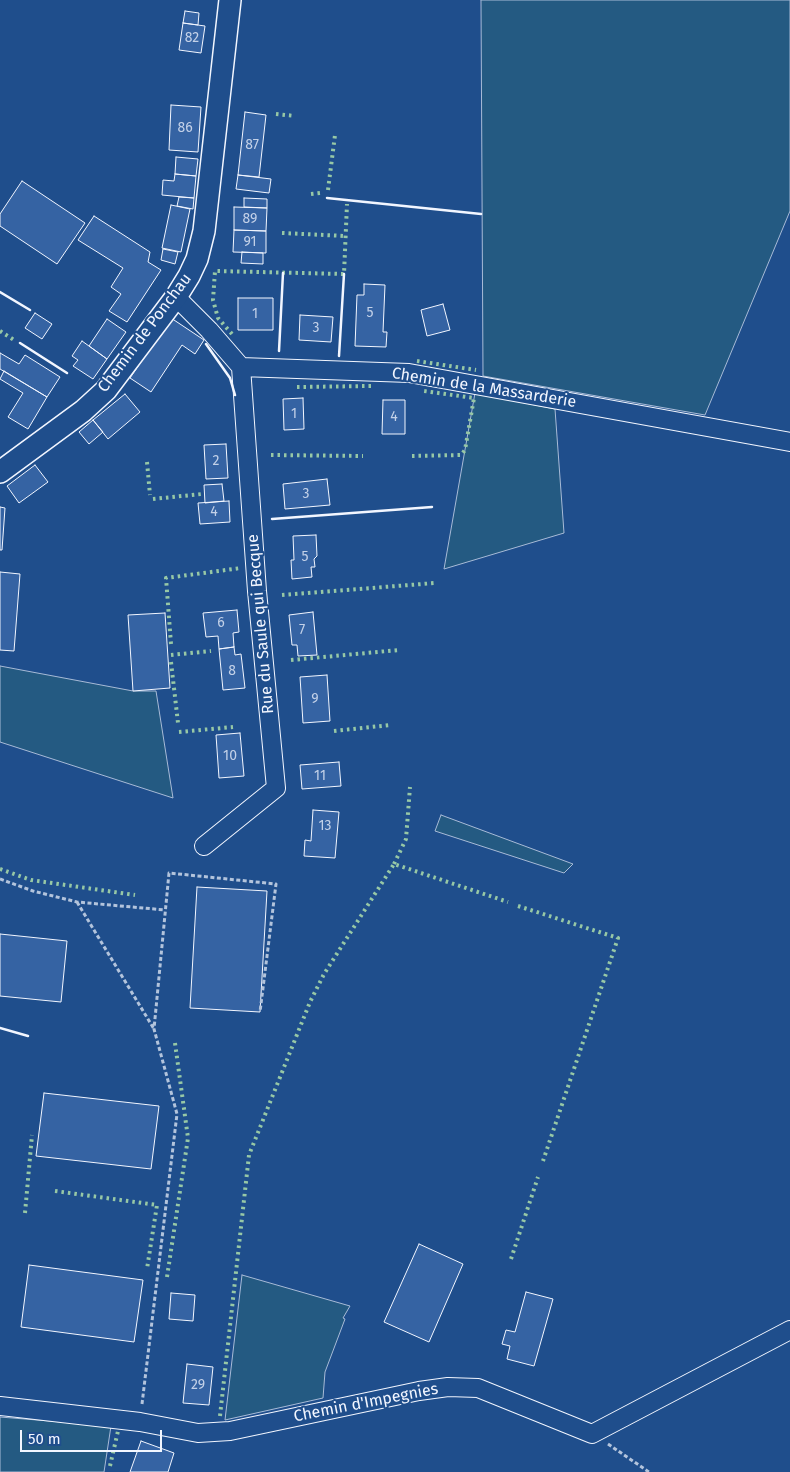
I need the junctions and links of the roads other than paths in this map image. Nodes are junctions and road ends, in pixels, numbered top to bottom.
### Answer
1 (230, 0) edge
2 (176, 297) junction
3 (241, 367) junction
4 (790, 442) edge
5 (0, 472) edge
6 (204, 846) dead end
7 (790, 1330) edge
8 (0, 1406) edge

1 - 2 street, Chemin de Ponchau
2 - 3 street
2 - 5 street, Chemin de Ponchau
3 - 4 street, Chemin de la Massarderie
3 - 6 street, Rue du Saule qui Becque
7 - 8 street, Chemin d'Impegnies

